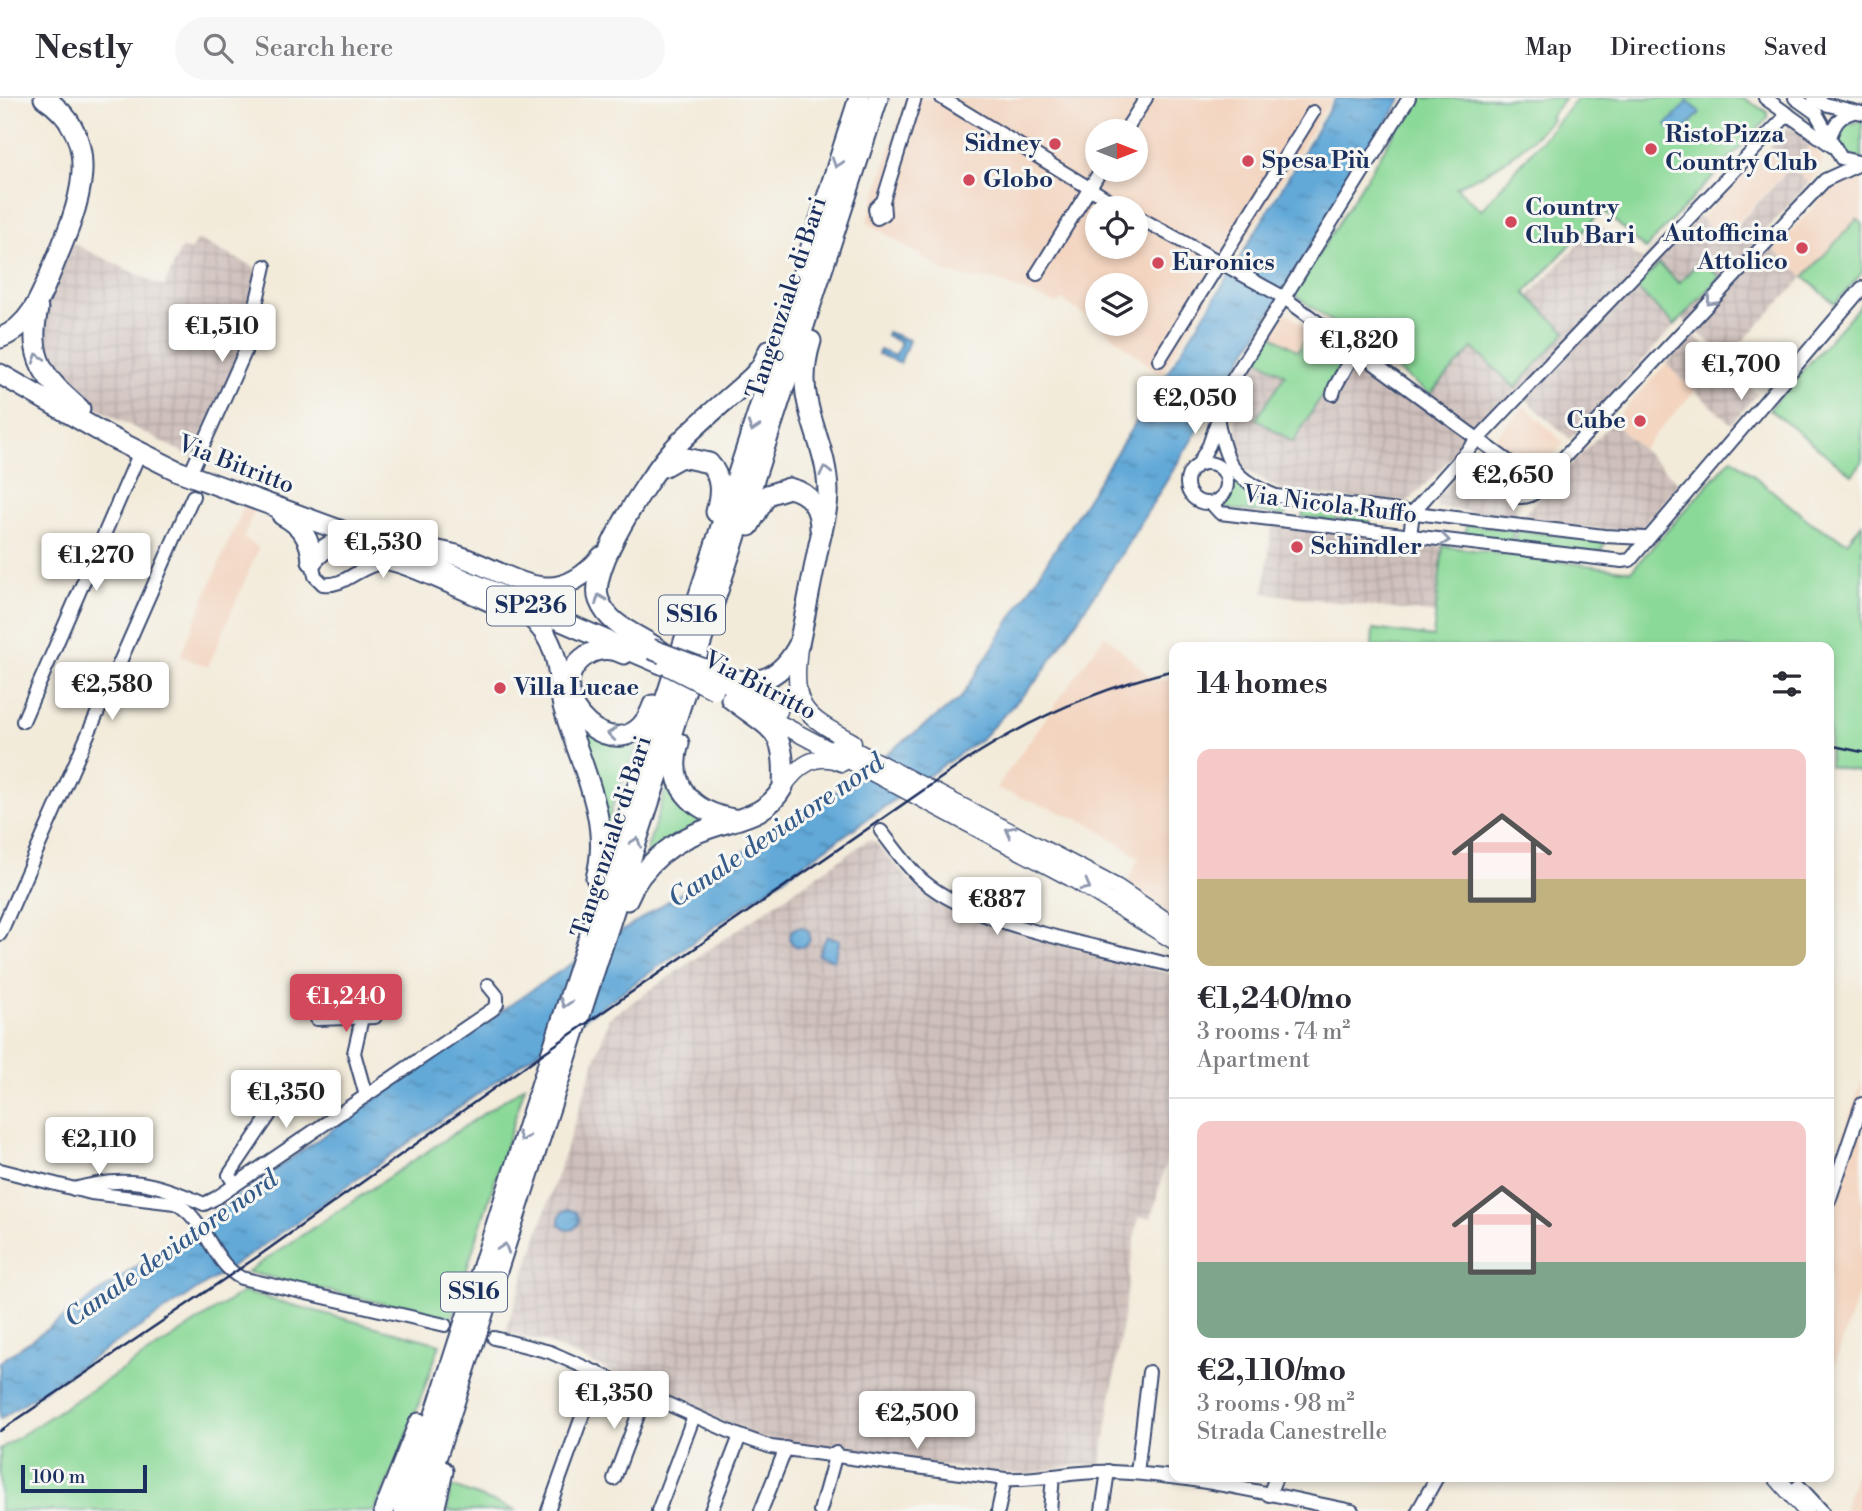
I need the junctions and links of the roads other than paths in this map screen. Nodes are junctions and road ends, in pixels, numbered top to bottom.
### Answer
1 (44, 98) edge
2 (859, 98) edge
3 (878, 98) edge
4 (915, 98) edge
5 (942, 98) edge
6 (1146, 98) edge
7 (1409, 98) edge
8 (1765, 98) edge
9 (1795, 98) edge
10 (1814, 98) edge
11 (1839, 98) edge
12 (1313, 111) dead end
13 (1860, 112) edge
14 (1788, 114) junction
15 (1133, 119) edge
16 (1832, 144) junction
17 (1862, 163) edge
18 (1825, 180) junction
19 (1094, 182) edge
20 (1089, 190) junction
21 (846, 194) junction
22 (1100, 196) edge
23 (883, 201) dead end
24 (1148, 223) edge
25 (1224, 264) junction
26 (265, 266) dead end
27 (1037, 274) dead end
28 (1862, 288) edge
29 (42, 292) junction
30 (797, 292) junction
31 (1283, 297) junction
32 (0, 338) edge
33 (1355, 351) junction
34 (1159, 360) dead end
35 (0, 362) edge
36 (0, 374) edge
37 (0, 382) edge
38 (1333, 394) dead end
39 (75, 411) junction
40 (1218, 422) junction
41 (1477, 440) junction
42 (140, 452) junction
43 (1462, 457) junction
44 (1199, 463) junction
45 (194, 465) junction
46 (1557, 466) junction
47 (1229, 468) junction
48 (657, 473) junction
49 (226, 491) junction
50 (193, 496) dead end
51 (1295, 500) junction
52 (1211, 503) junction
53 (1413, 512) junction
54 (1292, 522) junction
55 (1409, 536) junction
56 (820, 538) junction
57 (1645, 538) junction
58 (610, 546) junction
59 (409, 550) junction
60 (313, 561) junction
61 (426, 562) junction
62 (694, 606) junction
63 (498, 608) dead end
64 (799, 644) junction
65 (698, 652) junction
66 (664, 661) junction
67 (722, 687) junction
68 (685, 695) junction
69 (23, 720) dead end
70 (783, 787) junction
71 (964, 814) junction
72 (738, 820) junction
73 (881, 831) dead end
74 (4, 917) edge
75 (612, 931) junction
76 (1169, 933) edge
77 (0, 934) edge
78 (586, 938) junction
79 (1169, 957) edge
80 (1159, 961) junction
81 (1169, 964) edge
82 (488, 985) dead end
83 (360, 1011) junction
84 (374, 1017) dead end
85 (317, 1019) dead end
86 (366, 1096) junction
87 (281, 1098) dead end
88 (1862, 1104) edge
89 (1860, 1119) edge
90 (0, 1170) edge
91 (235, 1185) junction
92 (1834, 1187) edge
93 (74, 1189) junction
94 (445, 1325) dead end
95 (494, 1338) dead end
96 (453, 1358) junction
97 (1149, 1371) dead end
98 (598, 1372) junction
99 (646, 1394) junction
100 (452, 1406) junction
101 (694, 1416) junction
102 (740, 1436) junction
103 (786, 1448) junction
104 (836, 1453) junction
105 (1108, 1471) junction
106 (1137, 1473) junction
107 (1053, 1476) junction
108 (1169, 1476) edge
109 (614, 1479) dead end
110 (1005, 1479) junction
111 (1210, 1482) edge
112 (1274, 1482) edge
113 (1434, 1482) edge
114 (1781, 1482) edge
115 (1791, 1493) junction
116 (1269, 1495) junction
117 (384, 1511) edge
118 (404, 1511) edge
119 (419, 1511) edge
120 (436, 1511) edge
121 (548, 1511) edge
122 (658, 1511) edge
123 (711, 1511) edge
124 (761, 1511) edge
125 (821, 1511) edge
126 (998, 1511) edge
127 (1050, 1511) edge
128 (1102, 1511) edge
129 (1352, 1511) edge
130 (1418, 1511) edge
131 (1806, 1511) edge
132 (1822, 1511) edge

1 - 29 highway
2 -> 30 highway, Tangenziale di Bari / SS16
3 - 21 highway, Tangenziale di Bari / SS16
4 - 23 street
5 - 20 street
6 - 15 street
7 - 31 street
8 - 14 street
9 - 16 street
10 - 13 street
11 - 13 street
12 - 25 street
13 - 16 street
14 - 16 street
14 - 41 street
16 - 17 street
16 - 18 street
17 - 18 street
18 -> 46 street
19 - 20 street
20 - 22 street
20 - 27 street
56 -> 21 highway
21 - 65 highway, Tangenziale di Bari / SS16
24 - 25 street
25 - 31 street
25 - 34 street
26 - 45 street
28 - 57 street, Via Nicola Ruffo
29 - 32 highway
39 -> 29 highway
30 - 48 highway
30 -> 62 highway, Tangenziale di Bari / SS16
31 - 33 street
31 - 40 street
33 - 38 street
33 - 41 street
35 - 39 highway, Via Bitritto / SP236
36 - 39 highway, Via Bitritto / SP236
37 - 39 highway
39 - 42 highway, Via Bitritto / SP236
39 - 45 highway, Via Bitritto / SP236
40 - 44 street
40 - 47 street, Via Nicola Ruffo
41 - 43 street
41 - 46 street
42 - 49 highway, Via Bitritto / SP236
42 - 69 street
43 - 46 street
43 - 53 street
44 - 47 street
44 - 52 street
45 - 59 highway, Via Bitritto / SP236
47 - 51 street, Via Nicola Ruffo
47 - 52 street
48 - 58 highway
48 - 62 highway
49 - 59 highway, Via Bitritto / SP236
49 - 60 highway
50 - 74 street
51 - 53 street, Via Nicola Ruffo
51 - 54 street
52 - 54 street, Via Nicola Ruffo
53 - 55 street
53 - 57 street, Via Nicola Ruffo
54 - 55 street, Via Nicola Ruffo
55 -> 57 street, Via Nicola Ruffo
56 - 64 highway
56 - 65 highway
58 - 59 highway
66 -> 58 highway
59 - 60 highway
59 - 61 highway, Via Bitritto / SP236
59 - 66 highway, Via Bitritto / SP236
60 - 63 street
61 - 66 highway, Via Bitritto / SP236
61 - 78 highway
62 - 66 highway, Tangenziale di Bari / SS16
64 - 67 highway
64 - 71 main road
65 - 68 highway, Tangenziale di Bari / SS16
66 -> 66 highway
66 - 67 highway, bridge
66 - 78 highway, Tangenziale di Bari / SS16
67 - 70 highway
67 - 71 main road, Via Bitritto
68 - 72 highway
75 -> 68 highway, Tangenziale di Bari / SS16
70 - 71 main road
70 - 72 highway
71 - 76 main road, Via Bitritto
72 - 75 highway
73 - 80 street
74 - 77 street
100 -> 75 highway, SS16
78 -> 96 highway, Tangenziale di Bari / SS16
79 - 80 street
80 - 81 street
82 - 86 street
83 - 84 street
83 - 85 street
83 - 86 street
86 - 91 street
87 - 91 street
88 - 89 street
89 - 92 street
90 - 93 street
91 - 93 street
93 - 94 street
95 - 98 street
96 - 117 highway
96 - 118 highway, Tangenziale di Bari / SS16
97 - 106 street
98 - 99 street
98 - 121 street
99 - 101 street
99 - 109 street
100 - 119 highway, SS16
100 - 120 highway, SS16
101 - 102 street
101 - 122 street
102 - 103 street
102 - 123 street
103 - 104 street
103 - 124 street
104 - 110 street
104 - 125 street
105 - 106 street
105 - 107 street
105 - 128 street
106 - 108 street
107 - 110 street
107 - 127 street
110 - 126 street
111 - 116 street
112 - 116 street
113 - 130 street
114 - 115 main road
115 - 131 main road
115 - 132 street
116 - 129 street

